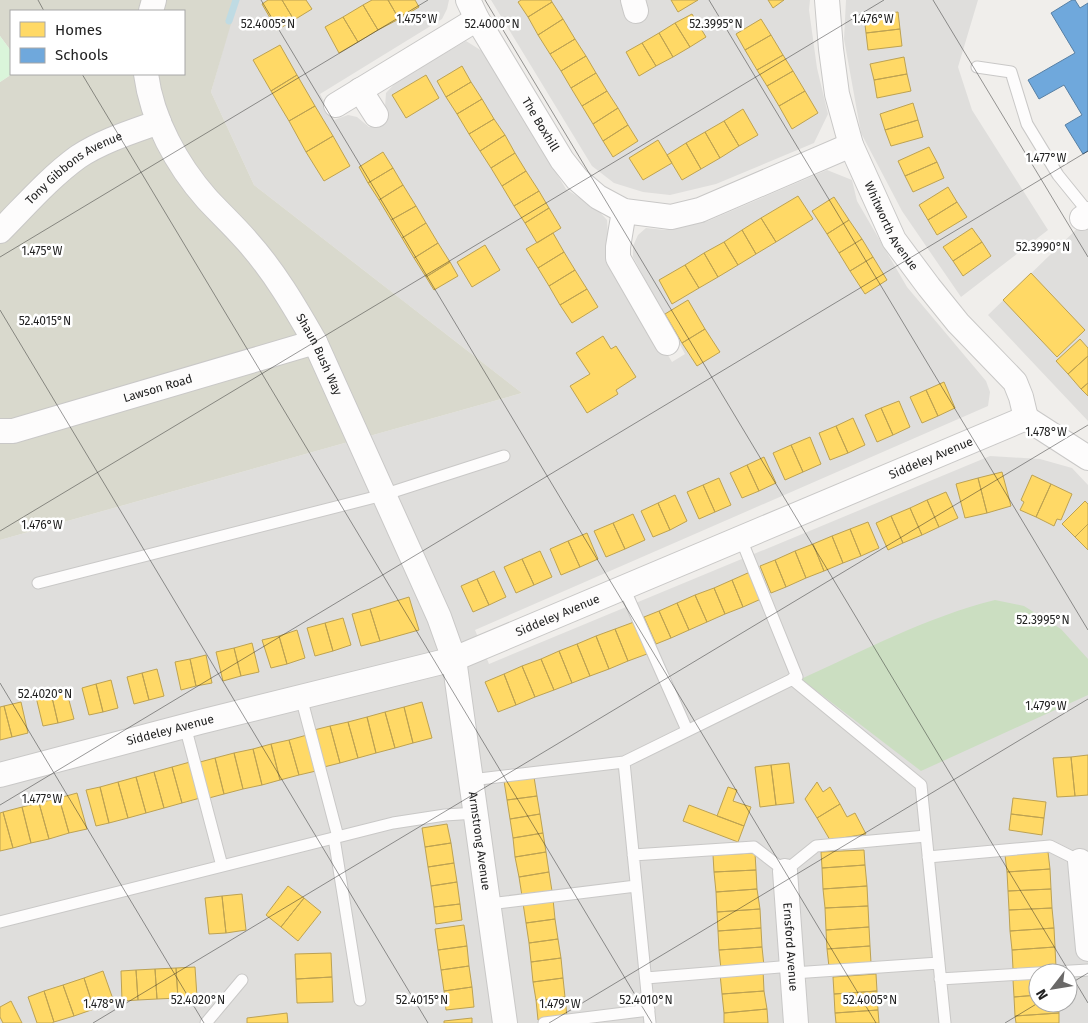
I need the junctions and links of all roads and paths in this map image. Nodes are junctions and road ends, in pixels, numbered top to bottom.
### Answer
1 (827, 0) edge
2 (472, 10) edge
3 (977, 67) dead end
4 (146, 75) edge
5 (360, 90) junction
6 (336, 105) dead end
7 (376, 115) dead end
8 (159, 122) junction
9 (851, 145) junction
10 (624, 211) junction
11 (1086, 214) edge
12 (0, 231) edge
13 (315, 342) junction
14 (668, 343) dead end
15 (1026, 418) junction
16 (0, 431) edge
17 (504, 456) dead end
18 (1088, 458) edge
19 (384, 495) junction
20 (741, 539) junction
21 (38, 583) dead end
22 (624, 588) junction
23 (454, 659) junction
24 (792, 679) junction
25 (301, 697) junction
26 (185, 726) junction
27 (687, 730) junction
28 (624, 762) junction
29 (0, 775) edge
30 (471, 780) junction
31 (476, 813) junction
32 (926, 836) junction
33 (336, 837) junction
34 (633, 855) junction
35 (928, 857) junction
36 (1084, 857) edge
37 (222, 866) junction
38 (784, 871) junction
39 (636, 886) junction
40 (489, 904) junction
41 (0, 922) edge
42 (1088, 949) edge
43 (938, 963) junction
44 (792, 970) junction
45 (1088, 970) edge
46 (646, 978) junction
47 (940, 979) junction
48 (242, 980) dead end
49 (360, 1000) dead end
50 (649, 1010) junction
51 (206, 1023) edge
52 (505, 1023) edge
53 (544, 1023) edge
54 (650, 1023) edge
55 (796, 1023) edge
56 (944, 1023) edge

1 - 9 street, Whitworth Avenue
2 - 5 street, The Boxhill
2 - 10 street, The Boxhill
3 - 11 lane
4 - 8 street, Shaun Bush Way
5 - 6 street, The Boxhill
5 - 7 street
8 - 12 street, Tony Gibbons Avenue
8 - 13 street, Shaun Bush Way
9 - 10 street, The Boxhill
9 - 15 street, Whitworth Avenue
10 - 14 street
13 - 16 street, Lawson Road
13 - 19 street, Shaun Bush Way
15 - 18 street
15 - 20 street, Siddeley Avenue
17 - 19 lane
19 - 21 lane
19 - 23 street, Shaun Bush Way
20 - 22 street, Siddeley Avenue
20 - 24 lane
22 - 23 street, Siddeley Avenue
22 - 27 lane
23 - 25 street, Siddeley Avenue
23 - 30 street, Armstrong Avenue
24 - 27 lane
24 - 32 lane
25 - 26 street, Siddeley Avenue
25 - 33 lane
26 - 29 street, Siddeley Avenue
26 - 37 lane
27 - 28 lane
28 - 30 lane
28 - 34 lane
30 - 31 street, Armstrong Avenue
31 - 33 lane
31 - 40 street, Armstrong Avenue
32 - 35 lane
32 - 38 lane
33 - 37 lane
33 - 49 lane
34 - 38 lane
34 - 39 lane
35 - 36 lane
35 - 43 lane
36 - 42 street
37 - 41 lane
38 - 44 street, Ernsford Avenue
39 - 40 lane
39 - 46 lane
40 - 52 street, Armstrong Avenue
43 - 44 lane
43 - 47 lane
44 - 46 lane
44 - 55 street, Ernsford Avenue
45 - 47 lane
46 - 50 lane
47 - 56 lane
48 - 51 lane
50 - 53 lane
50 - 54 lane

